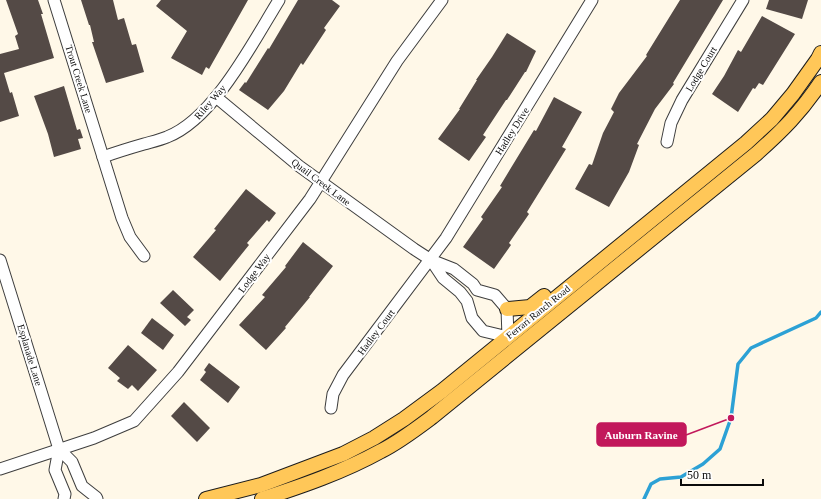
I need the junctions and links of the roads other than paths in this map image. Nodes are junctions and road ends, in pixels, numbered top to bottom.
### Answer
1 (54, 0) edge
2 (279, 0) edge
3 (442, 0) edge
4 (592, 0) edge
5 (743, 0) edge
6 (821, 53) edge
7 (821, 82) edge
8 (216, 97) junction
9 (667, 142) dead end
10 (104, 157) junction
11 (321, 182) junction
12 (638, 231) junction
13 (144, 256) dead end
14 (0, 260) edge
15 (430, 260) junction
16 (478, 290) junction
17 (467, 301) junction
18 (507, 309) junction
19 (508, 337) junction
20 (519, 348) junction
21 (330, 408) dead end
22 (59, 449) junction
23 (0, 469) edge
24 (82, 486) junction
25 (64, 496) edge
26 (97, 499) edge
27 (206, 499) edge
28 (262, 499) edge

1 - 10 street, Trout Creek Lane
2 - 8 street, Riley Way
3 - 11 street, Lodge Way
4 - 15 street, Hadley Drive
5 - 9 street, Lodge Court
6 - 12 main road, Ferrari Ranch Road
7 - 20 main road, Ferrari Ranch Road
8 - 10 street, Riley Way
8 - 11 street, Quail Creek Lane
10 - 13 street, Trout Creek Lane
11 - 15 street, Quail Creek Lane
11 - 22 street, Lodge Way
12 - 18 main road
12 - 19 main road, Ferrari Ranch Road
14 - 22 street, Esplanade Lane
15 - 16 street
15 - 17 street
15 - 21 street, Hadley Court
16 - 17 street
16 - 18 street
17 - 19 street
18 - 19 street
19 - 20 main road
19 - 27 main road, Ferrari Ranch Road
20 - 28 main road, Ferrari Ranch Road
22 - 23 street, Lodge Way
22 - 24 street, Esplanade Lane
22 - 25 street
24 - 25 street
24 - 26 street, Esplanade Lane

